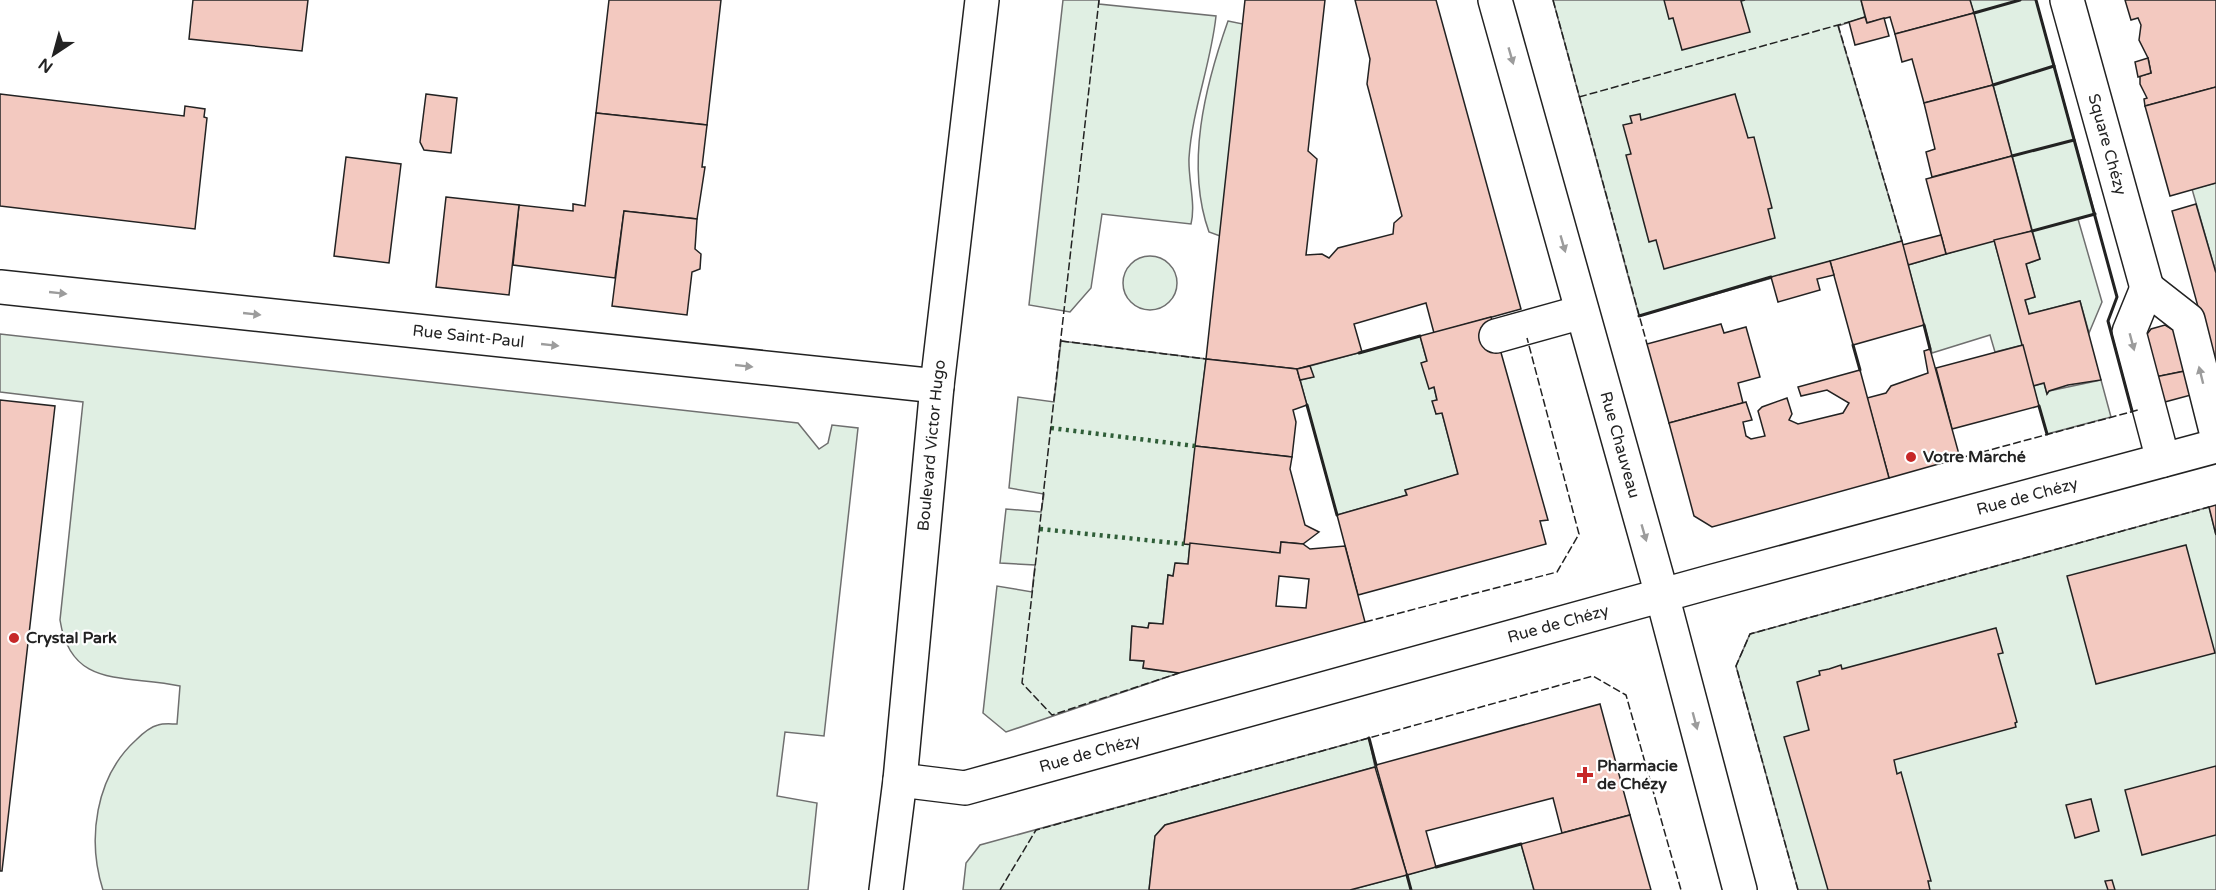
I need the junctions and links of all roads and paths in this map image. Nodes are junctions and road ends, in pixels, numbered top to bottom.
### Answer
1 (982, 0) edge
2 (1495, 0) edge
3 (2067, 0) edge
4 (0, 287) edge
5 (2147, 288) junction
6 (1582, 312) junction
7 (1496, 336) dead end
8 (937, 386) junction
9 (2216, 431) edge
10 (2216, 446) edge
11 (2163, 460) junction
12 (1662, 595) junction
13 (900, 780) junction
14 (886, 890) edge
15 (1740, 890) edge

1 - 8 street, Boulevard Victor Hugo
2 -> 6 street, Rue Chauveau
3 - 5 street, Square Chézy
4 -> 8 street, Rue Saint-Paul
9 -> 5 street
5 -> 11 street
6 - 7 street
6 -> 12 street, Rue Chauveau
8 - 13 street, Boulevard Victor Hugo
10 - 11 street, Rue de Chézy
11 - 12 street, Rue de Chézy
12 - 13 street, Rue de Chézy
12 -> 15 street, Rue Chauveau
13 - 14 street, Boulevard Victor Hugo

